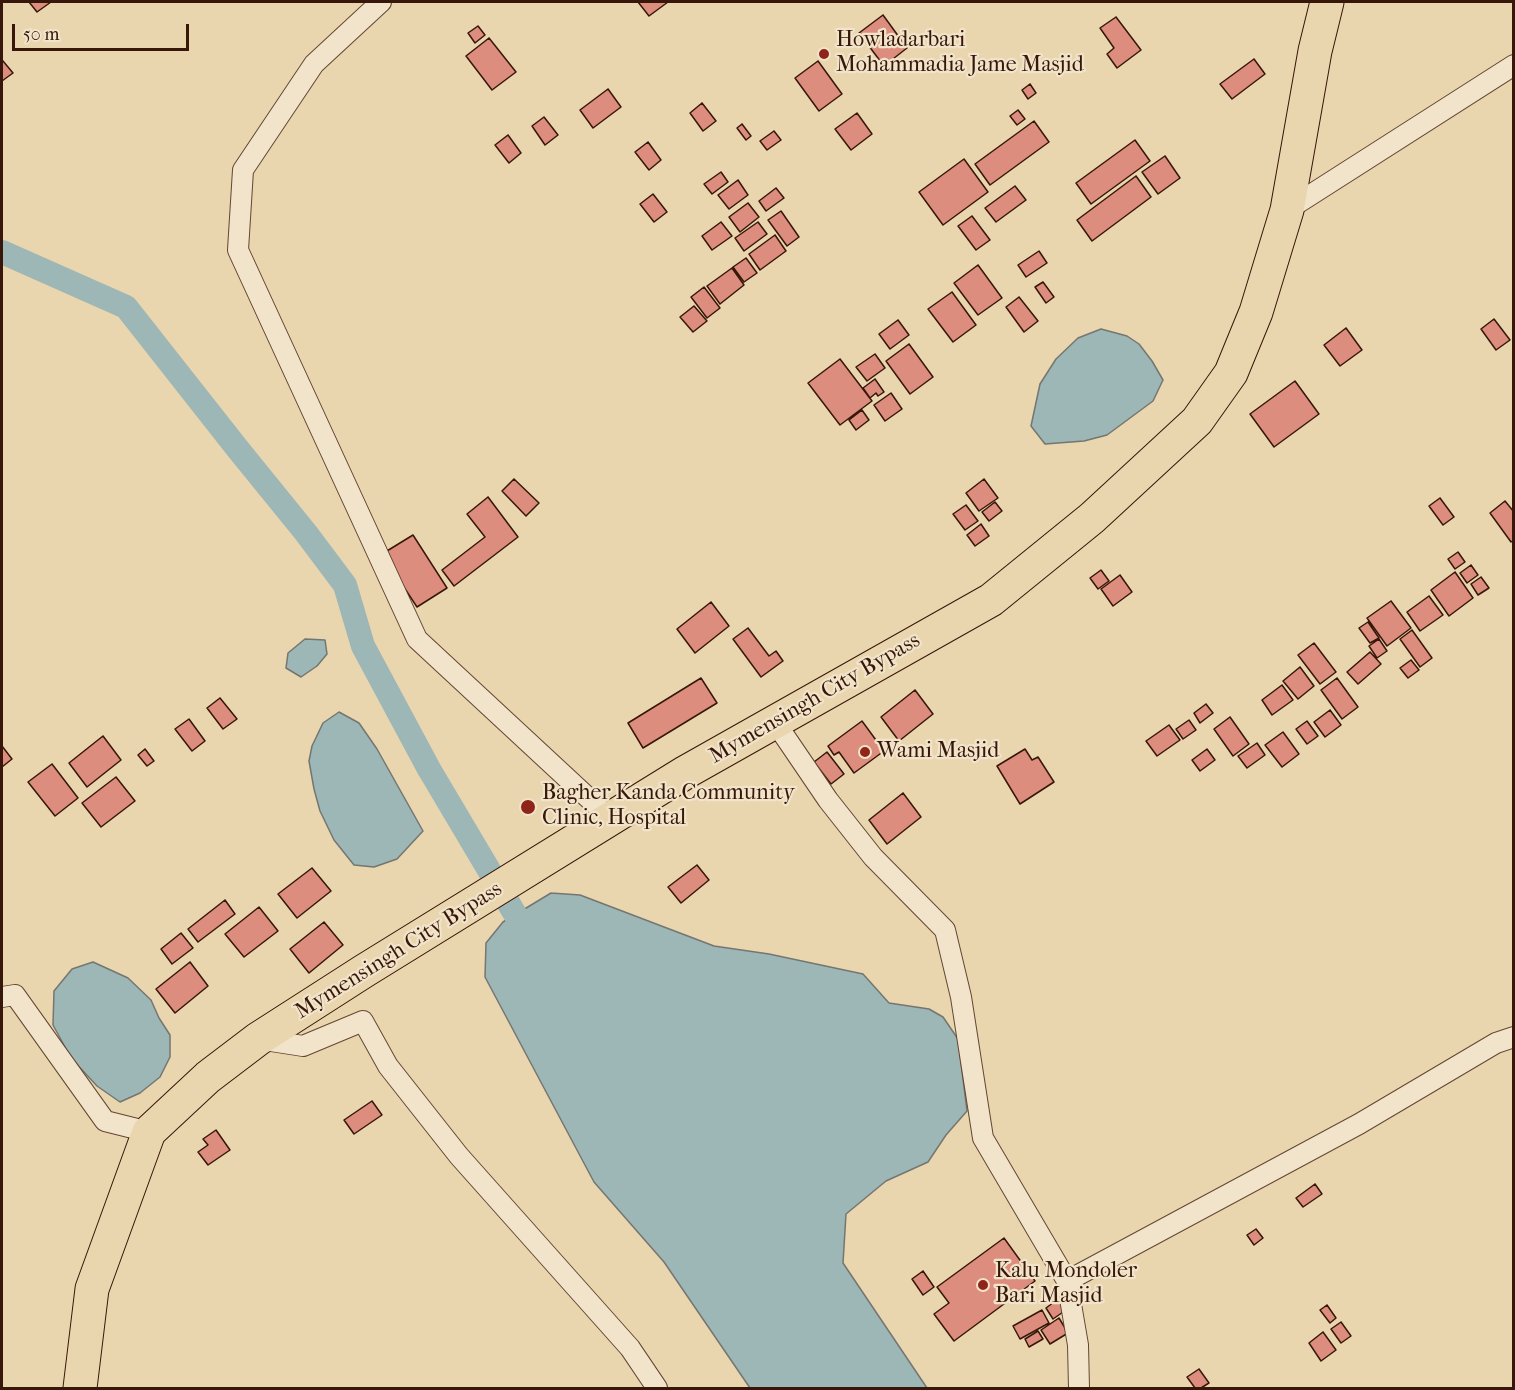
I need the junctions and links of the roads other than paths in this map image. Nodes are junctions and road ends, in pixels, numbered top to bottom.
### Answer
1 (381, 2) edge
2 (1327, 2) edge
3 (1514, 64) edge
4 (1287, 210) junction
5 (775, 722) junction
6 (611, 819) junction
7 (2, 997) edge
8 (1514, 1037) edge
9 (258, 1039) junction
10 (149, 1132) junction
11 (1067, 1281) junction
12 (80, 1389) edge
13 (657, 1389) edge
14 (1079, 1389) edge

1 - 6 street
2 - 4 highway, Mymensingh City Bypass
3 - 4 street
4 - 5 highway, Mymensingh City Bypass
5 - 6 highway, Mymensingh City Bypass
5 - 11 street
6 - 9 highway, Mymensingh City Bypass
7 - 10 street
8 - 11 street
9 - 10 highway, Mymensingh City Bypass
9 - 13 street
10 - 12 highway, Mymensingh City Bypass
11 - 14 street

